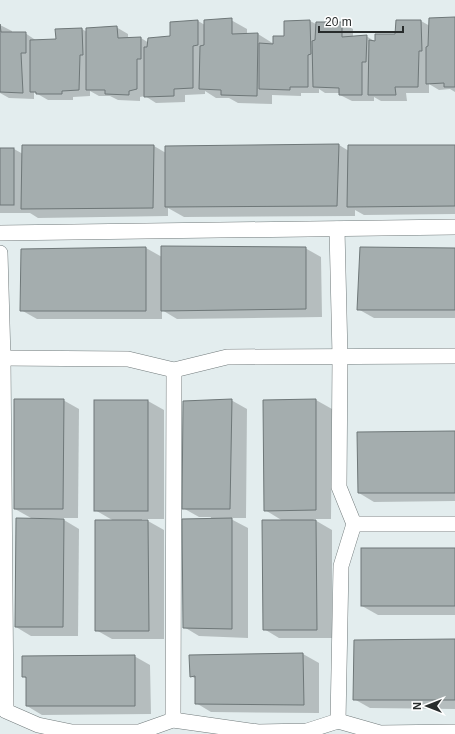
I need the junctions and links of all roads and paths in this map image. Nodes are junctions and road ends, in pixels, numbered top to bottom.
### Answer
1 (455, 227) edge
2 (337, 229) junction
3 (0, 233) edge
4 (0, 254) edge
5 (340, 356) junction
6 (455, 356) edge
7 (2, 358) edge
8 (174, 370) junction
9 (354, 524) junction
10 (455, 524) edge
11 (3, 713) edge
12 (173, 720) junction
13 (338, 721) junction
14 (455, 732) edge

1 - 2 lane
2 - 3 lane
2 - 5 lane
4 - 7 lane
5 - 6 lane
5 - 8 lane
5 - 9 lane
7 - 8 lane
7 - 11 lane
8 - 12 lane
9 - 10 lane
9 - 13 lane
11 - 12 lane
12 - 13 lane
13 - 14 lane

